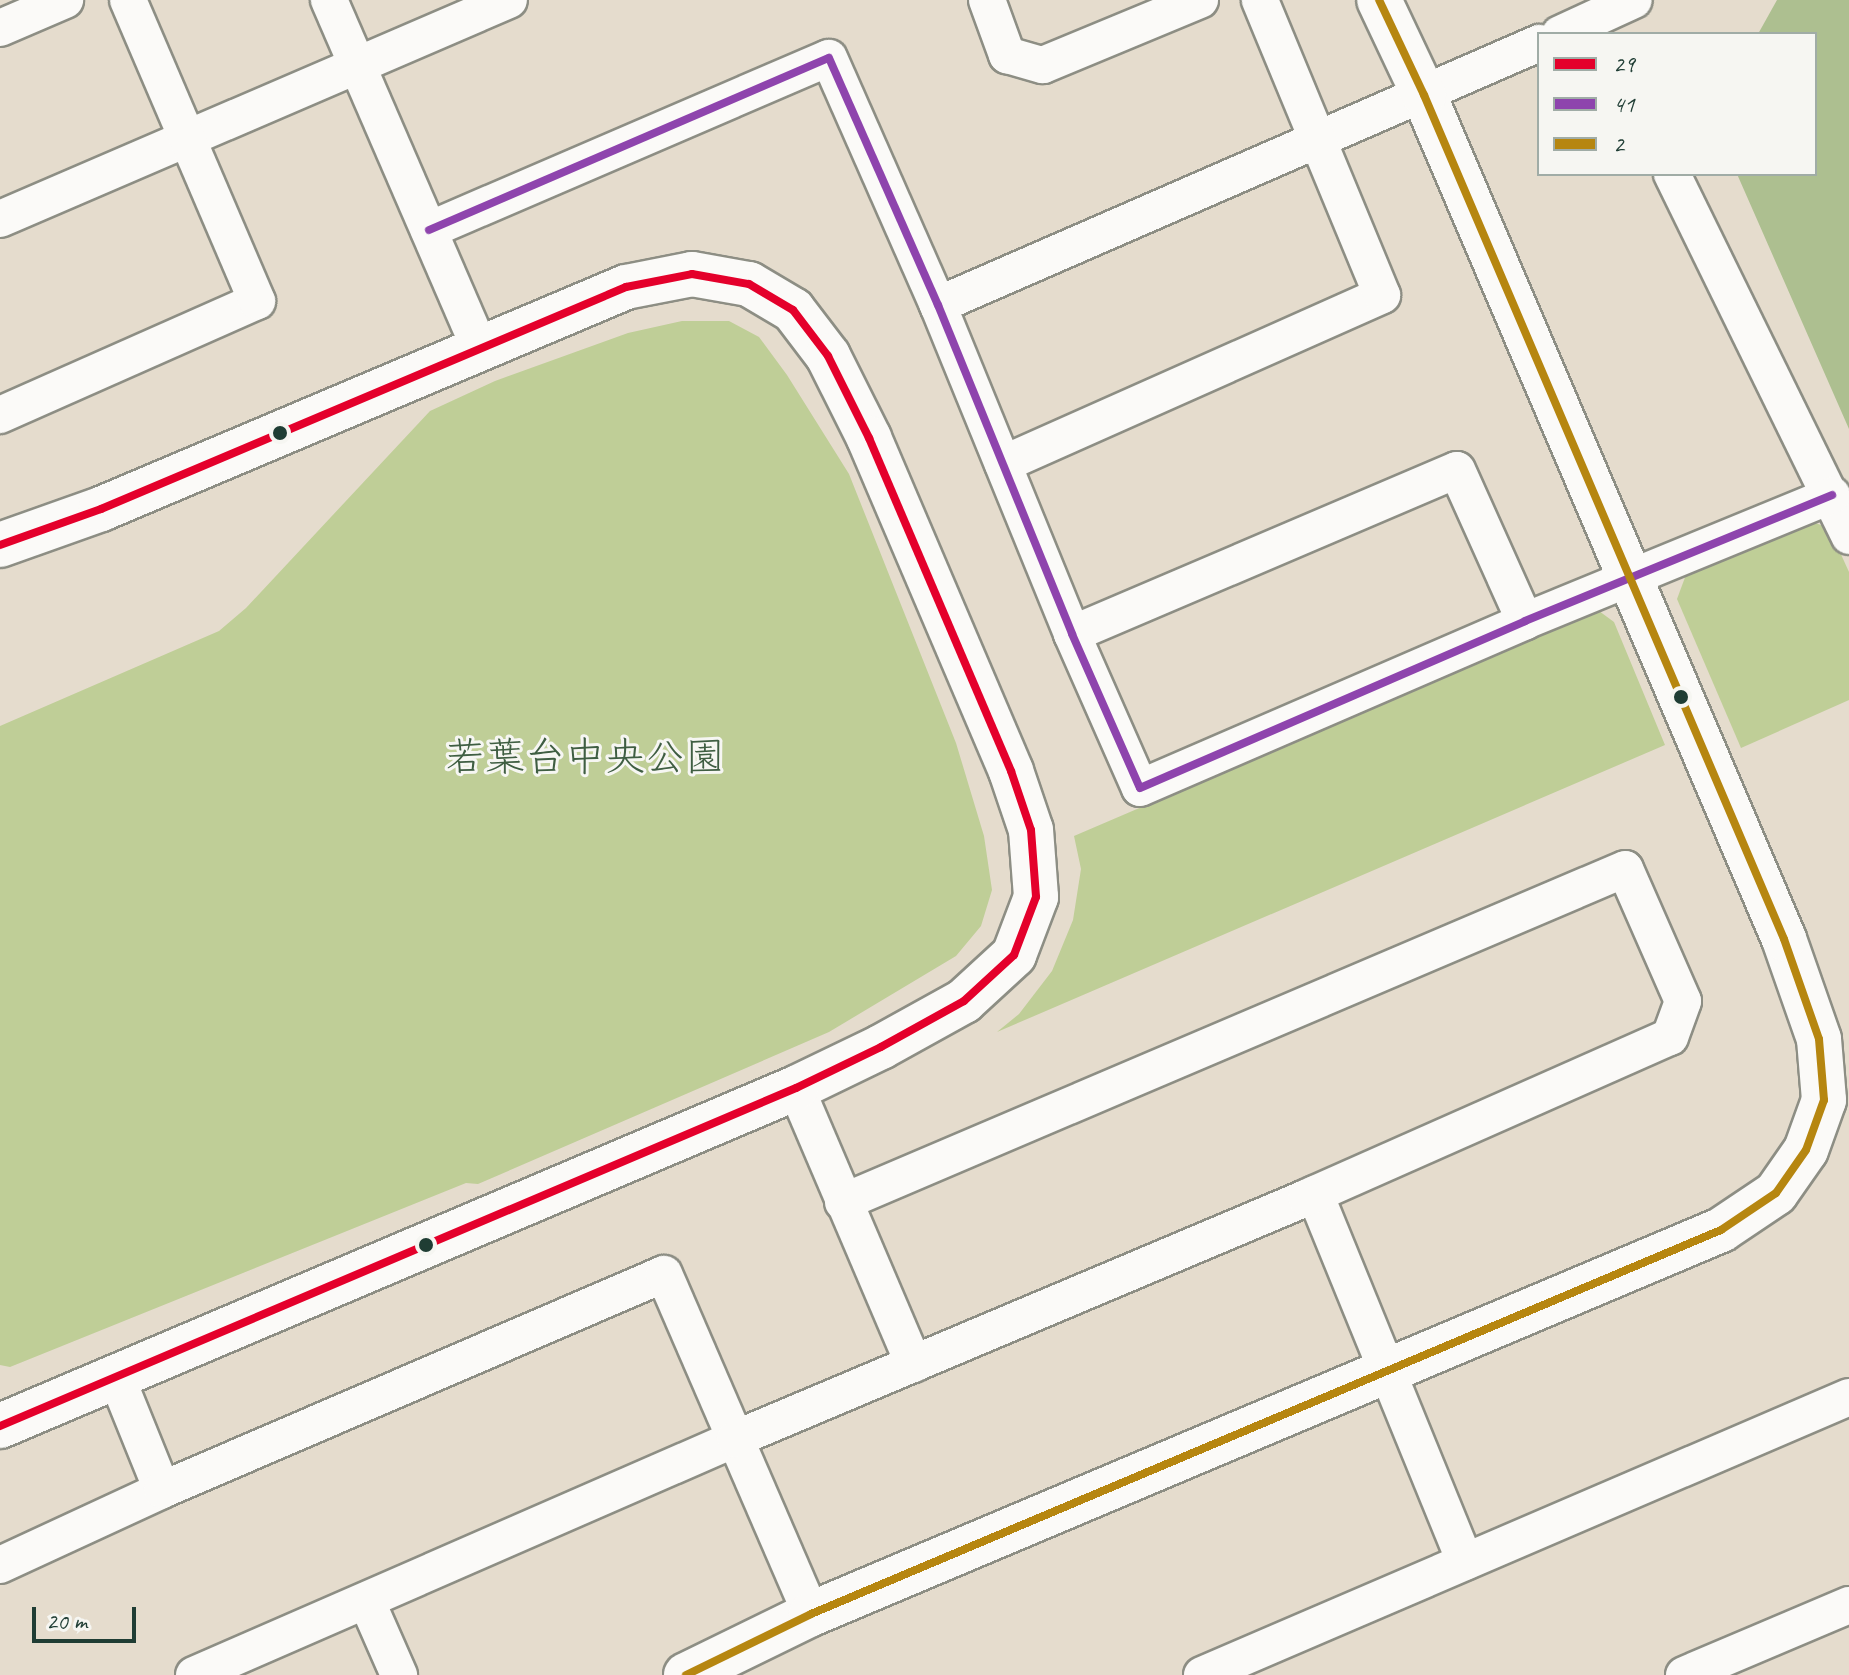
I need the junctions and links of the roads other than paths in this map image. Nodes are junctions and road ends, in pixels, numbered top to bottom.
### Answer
1 (65, 0) edge
2 (128, 0) edge
3 (329, 0) edge
4 (509, 0) edge
5 (987, 0) edge
6 (1200, 0) edge
7 (1260, 0) edge
8 (1379, 0) edge
9 (1634, 0) edge
10 (1594, 17) edge
11 (0, 28) edge
12 (1564, 32) edge
13 (1537, 44) edge
14 (355, 66) junction
15 (1424, 95) junction
16 (187, 138) junction
17 (1317, 140) junction
18 (1673, 176) edge
19 (0, 219) edge
20 (429, 230) junction
21 (938, 305) junction
22 (479, 347) junction
23 (0, 415) edge
24 (1003, 464) junction
25 (1832, 495) junction
26 (1849, 536) edge
27 (0, 545) edge
28 (1632, 578) junction
29 (1525, 621) junction
30 (1072, 634) junction
31 (796, 1088) junction
32 (1315, 1194) junction
33 (843, 1202) junction
34 (914, 1364) junction
35 (1386, 1370) junction
36 (116, 1376) junction
37 (1849, 1397) edge
38 (0, 1426) edge
39 (735, 1439) junction
40 (162, 1490) junction
41 (1465, 1562) junction
42 (0, 1565) edge
43 (367, 1602) junction
44 (1849, 1605) edge
45 (811, 1614) junction
46 (194, 1675) edge
47 (399, 1675) edge
48 (686, 1675) edge
49 (1202, 1675) edge
50 (1684, 1675) edge

1 - 11 street
2 - 16 street
3 - 14 street
4 - 14 street
5 - 6 street
7 - 17 street
8 - 15 street
9 - 10 street
10 - 12 street
13 - 15 street
14 - 16 street
14 - 20 street
15 - 17 street
15 - 28 street
16 - 19 street
16 - 23 street
17 - 21 street
17 - 24 street
18 - 25 street
20 - 21 street
20 - 22 street
21 - 24 street
22 - 27 street
22 - 31 street
24 - 30 street
25 - 26 street
25 - 28 street
28 - 29 street
28 - 35 street
29 - 30 street
29 - 30 street
31 - 33 street
31 - 36 street
32 - 33 street
32 - 34 street
32 - 35 street
33 - 34 street
34 - 39 street
35 - 41 street
35 - 45 street
36 - 38 street
36 - 40 street
37 - 41 street
39 - 40 street
39 - 43 street
39 - 45 street
40 - 42 street
41 - 49 street
43 - 46 street
43 - 47 street
44 - 50 street
45 - 48 street

